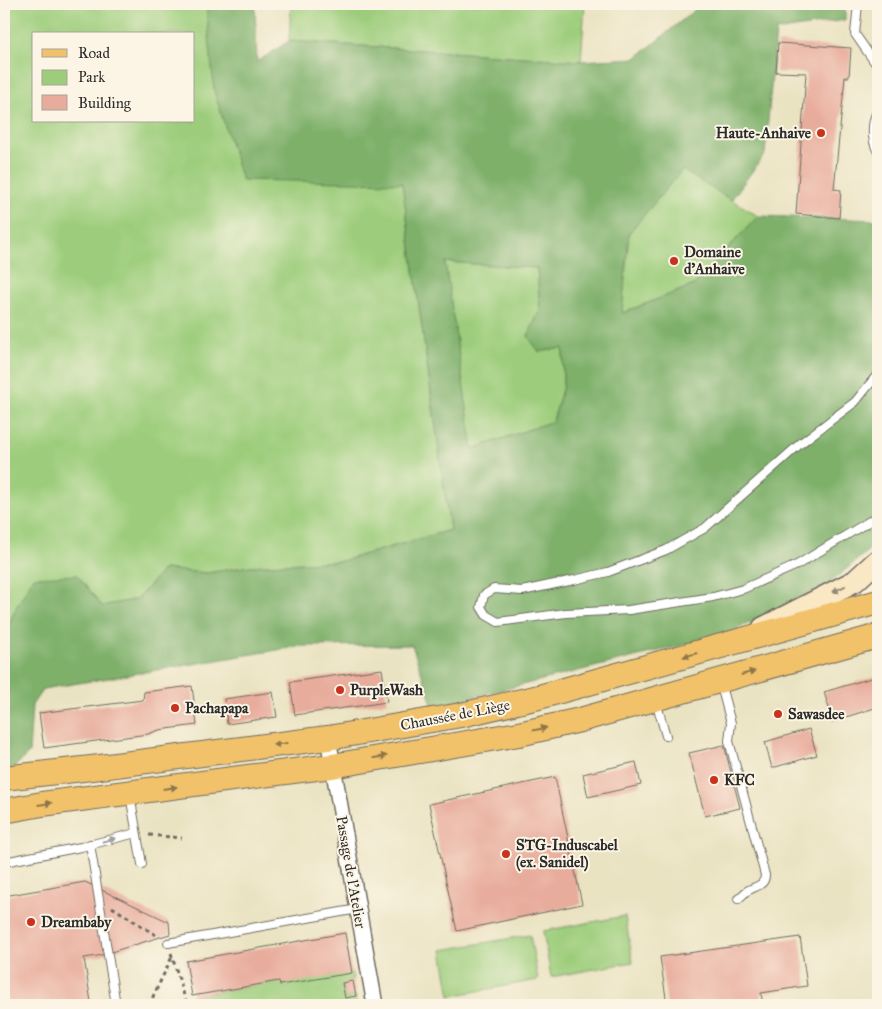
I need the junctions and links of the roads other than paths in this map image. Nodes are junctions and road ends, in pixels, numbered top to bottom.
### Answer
1 (858, 4) edge
2 (878, 67) edge
3 (878, 110) edge
4 (878, 152) edge
5 (878, 374) edge
6 (878, 516) edge
7 (878, 560) edge
8 (878, 602) edge
9 (878, 636) edge
10 (737, 641) junction
11 (719, 681) junction
12 (656, 699) junction
13 (666, 736) dead end
14 (328, 738) junction
15 (332, 766) junction
16 (100, 767) junction
17 (4, 778) edge
18 (4, 788) edge
19 (129, 793) junction
20 (4, 811) edge
21 (136, 833) junction
22 (90, 844) junction
23 (4, 862) edge
24 (142, 864) dead end
25 (738, 899) dead end
26 (358, 909) junction
27 (168, 943) road end
28 (116, 1005) edge
29 (376, 1005) edge

1 - 2 lane
3 - 4 lane
5 - 6 lane
7 -> 10 street, Chaussée de Liège
8 - 10 main road
11 -> 9 main road, Chaussée de Liège
10 -> 14 main road, Chaussée de Liège
11 - 12 main road, Chaussée de Liège
11 - 25 lane
12 - 13 lane
15 -> 12 main road, Chaussée de Liège
14 - 15 street, Passage de l'Atelier
14 -> 16 main road, Chaussée de Liège
19 -> 15 main road, Chaussée de Liège
15 - 26 street, Passage de l'Atelier
16 - 17 main road, Chaussée de Liège
16 - 18 main road
20 -> 19 main road, Chaussée de Liège
19 - 21 lane
22 -> 21 lane
21 - 24 lane
22 - 23 lane
22 - 28 lane
26 - 27 lane
26 - 29 street, Passage de l'Atelier

